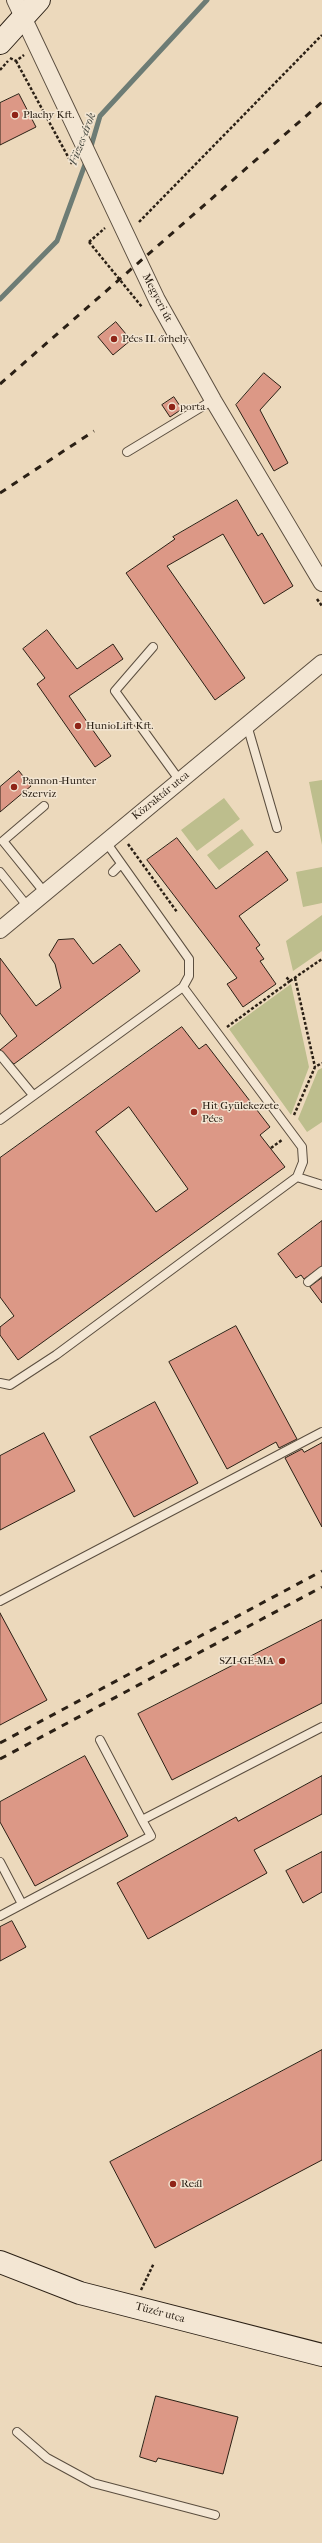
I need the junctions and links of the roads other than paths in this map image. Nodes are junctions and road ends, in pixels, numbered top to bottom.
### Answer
1 (39, 0) edge
2 (19, 8) edge
3 (5, 51) edge
4 (213, 400) junction
5 (127, 452) dead end
6 (321, 581) edge
7 (153, 647) dead end
8 (322, 663) edge
9 (247, 726) junction
10 (180, 781) junction
11 (44, 806) dead end
12 (277, 828) dead end
13 (106, 842) junction
14 (121, 864) junction
15 (0, 872) edge
16 (113, 872) dead end
17 (45, 893) junction
18 (28, 907) junction
19 (0, 930) edge
20 (183, 986) junction
21 (0, 1055) edge
22 (33, 1095) junction
23 (0, 1120) edge
24 (297, 1177) junction
25 (322, 1185) edge
26 (322, 1272) edge
27 (308, 1282) dead end
28 (0, 1382) edge
29 (322, 1432) edge
30 (0, 1601) edge
31 (322, 1728) edge
32 (100, 1740) dead end
33 (142, 1820) junction
34 (0, 1862) edge
35 (22, 1904) junction
36 (0, 1916) edge
37 (0, 2262) edge
38 (322, 2355) edge
39 (17, 2432) dead end
40 (215, 2515) dead end

1 - 2 street
2 - 3 street
2 - 4 street, Megyeri út
4 - 5 lane
4 - 6 street, Megyeri út
7 - 10 lane
8 - 9 street, Közraktár utca
9 - 10 street, Közraktár utca
9 - 12 lane
10 - 13 street, Közraktár utca
11 - 17 lane
13 - 14 lane
13 - 17 street, Közraktár utca
14 - 16 lane
14 - 20 lane
15 - 18 lane
17 - 18 street, Közraktár utca
18 - 19 street, Közraktár utca
20 - 22 lane
20 - 24 lane
21 - 22 lane
22 - 23 lane
24 - 25 lane
24 - 28 lane
26 - 27 lane
29 - 30 lane
31 - 33 lane
32 - 33 lane
33 - 35 lane
34 - 35 lane
35 - 36 lane
37 - 38 street, Tüzér utca
39 - 40 lane

